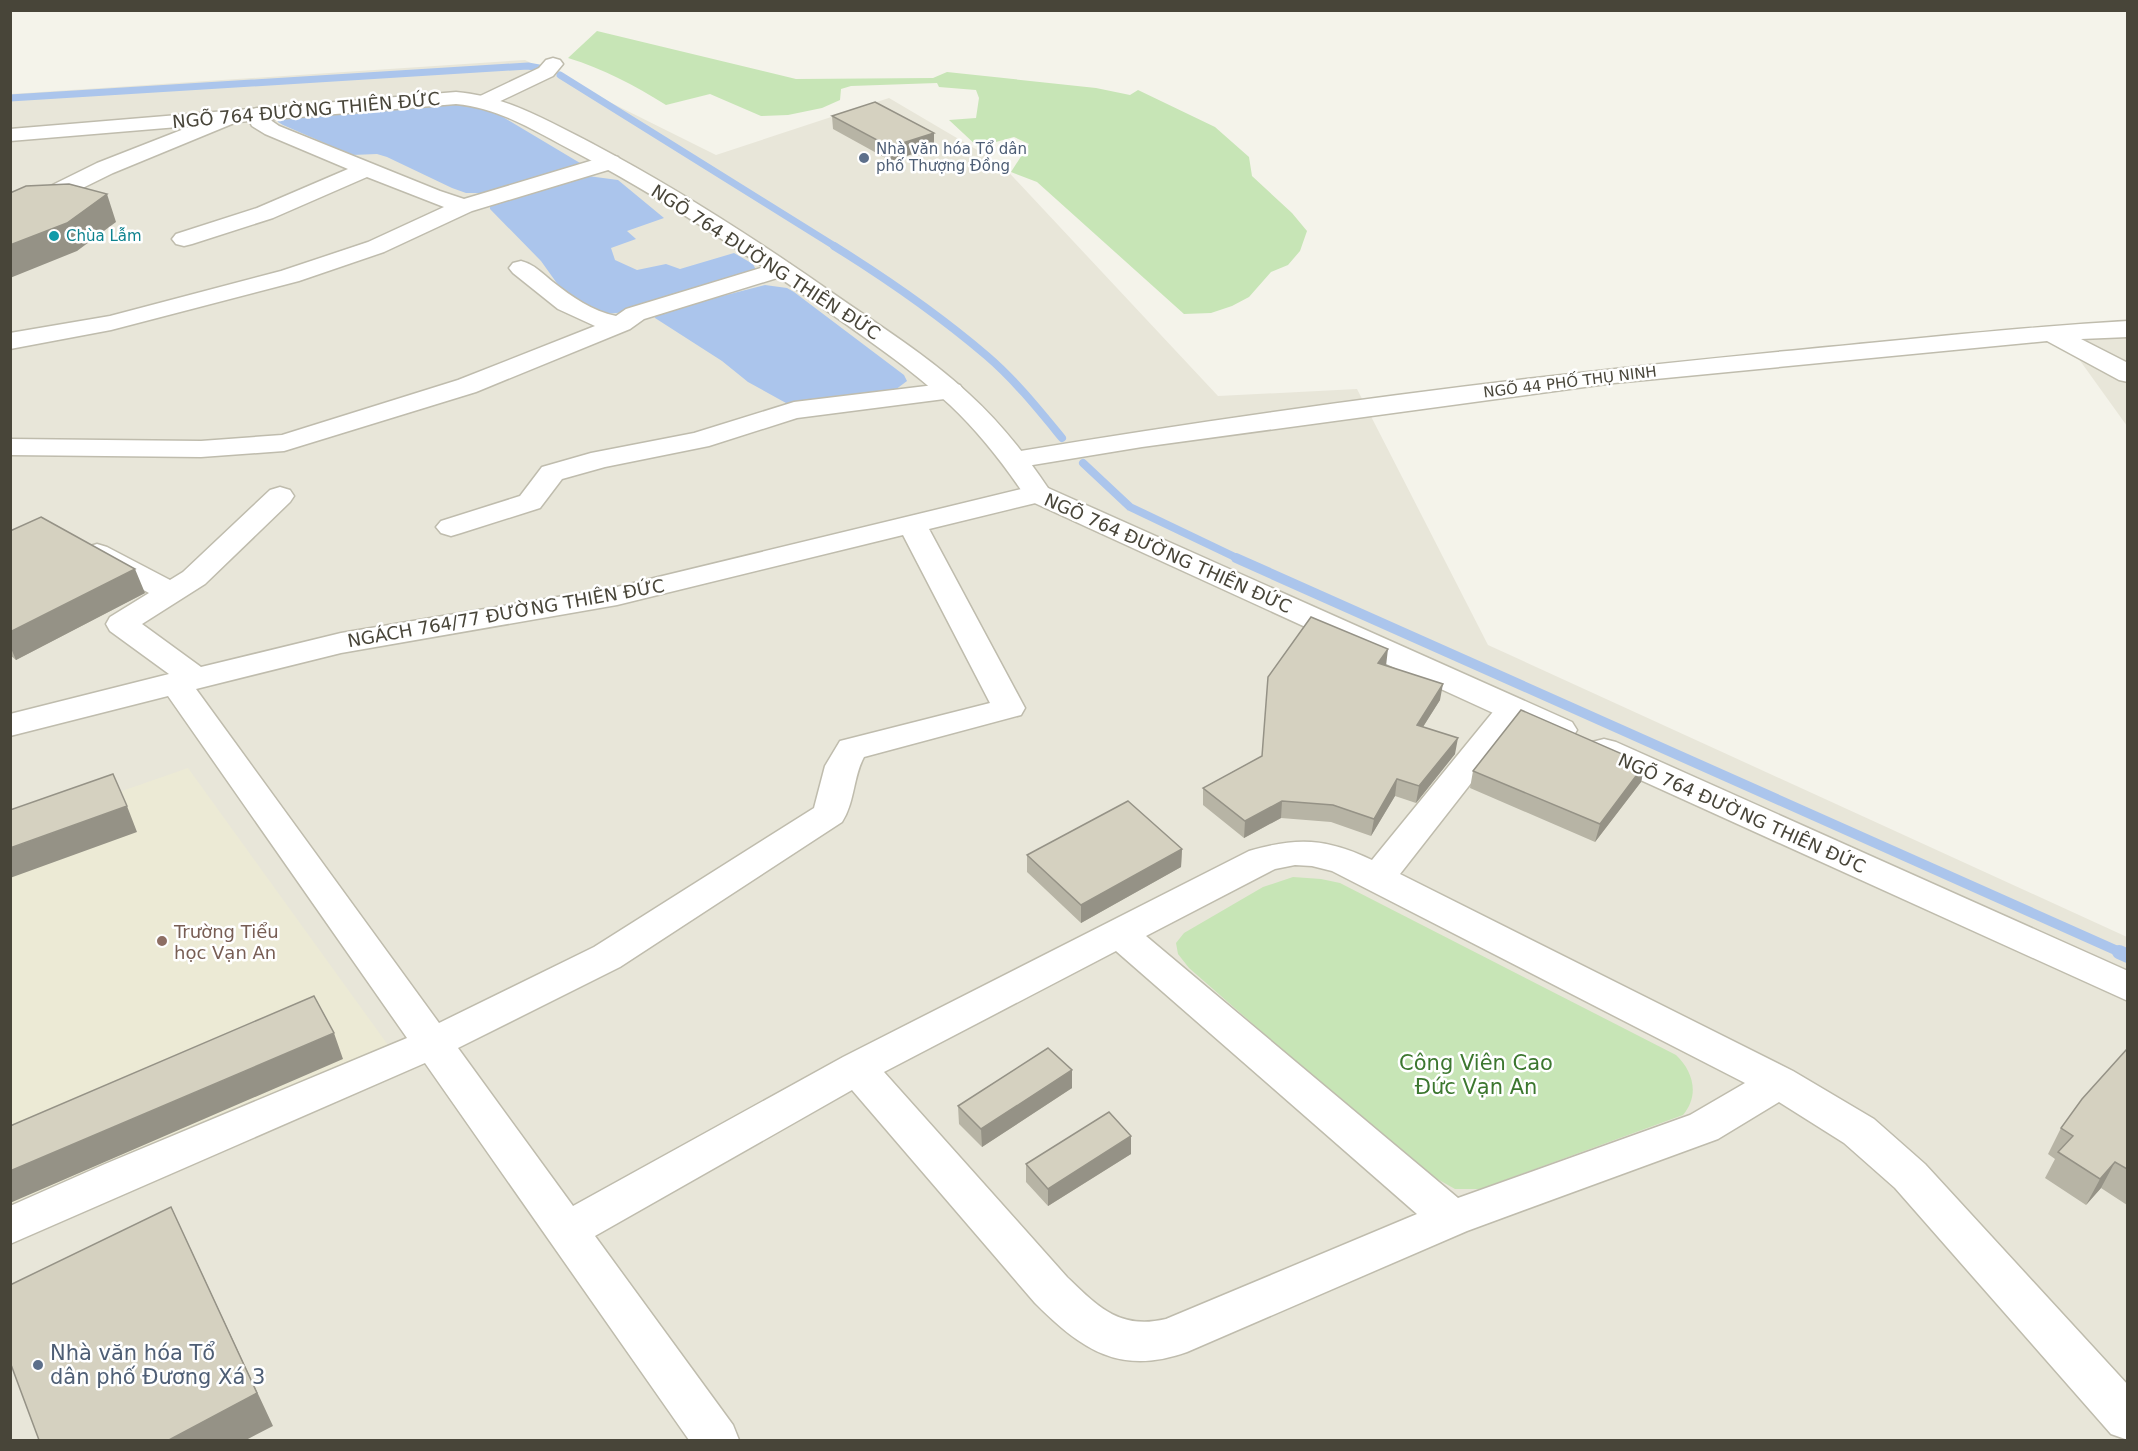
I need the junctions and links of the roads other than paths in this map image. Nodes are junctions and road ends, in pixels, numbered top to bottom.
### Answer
1 (553, 64) dead end
2 (485, 101) junction
3 (247, 115) junction
4 (10, 135) edge
5 (610, 162) junction
6 (368, 169) junction
7 (464, 206) junction
8 (14, 213) edge
9 (184, 239) dead end
10 (521, 268) dead end
11 (782, 269) junction
12 (621, 324) junction
13 (2127, 329) edge
14 (2051, 333) junction
15 (10, 341) edge
16 (2127, 374) edge
17 (951, 392) junction
18 (10, 447) edge
19 (1015, 460) junction
20 (1038, 494) junction
21 (280, 496) dead end
22 (912, 524) junction
23 (451, 527) dead end
24 (74, 540) edge
25 (171, 593) junction
26 (185, 681) junction
27 (1513, 709) junction
28 (10, 726) edge
29 (1377, 878) junction
30 (1119, 933) junction
31 (2127, 987) edge
32 (431, 1044) junction
33 (856, 1068) junction
34 (1779, 1082) junction
35 (1452, 1218) junction
36 (10, 1226) edge
37 (566, 1231) junction
38 (2127, 1419) edge
39 (716, 1440) edge

1 - 2 street
2 - 3 street, NGÕ 764 ĐƯỜNG THIÊN ĐỨC
2 - 5 street, NGÕ 764 ĐƯỜNG THIÊN ĐỨC
3 - 4 street, NGÕ 764 ĐƯỜNG THIÊN ĐỨC
3 - 6 street
3 - 8 street
5 - 7 street
5 - 11 street, NGÕ 764 ĐƯỜNG THIÊN ĐỨC
6 - 7 street
6 - 9 street
7 - 15 street
10 - 12 street
11 - 12 street
11 - 17 street, NGÕ 764 ĐƯỜNG THIÊN ĐỨC
12 - 18 street
13 - 14 street, NGÕ 44 PHỐ THỤ NINH
14 - 16 street
14 - 19 street, NGÕ 44 PHỐ THỤ NINH
17 - 19 street, NGÕ 764 ĐƯỜNG THIÊN ĐỨC
17 - 23 street
19 - 20 street, NGÕ 764 ĐƯỜNG THIÊN ĐỨC
20 - 22 street, NGÁCH 764/77 ĐƯỜNG THIÊN ĐỨC
20 - 27 street, NGÕ 764 ĐƯỜNG THIÊN ĐỨC
21 - 25 street
22 - 26 street, NGÁCH 764/77 ĐƯỜNG THIÊN ĐỨC
22 - 32 street
24 - 25 street
25 - 26 street
26 - 28 street, NGÁCH 764/77 ĐƯỜNG THIÊN ĐỨC
26 - 32 street
27 - 29 street
27 - 31 street, NGÕ 764 ĐƯỜNG THIÊN ĐỨC
29 - 30 street
29 - 34 street
30 - 33 street
30 - 35 street
32 - 36 street
32 - 37 street
33 - 35 street
33 - 37 street
34 - 35 street
34 - 38 street
37 - 39 street

